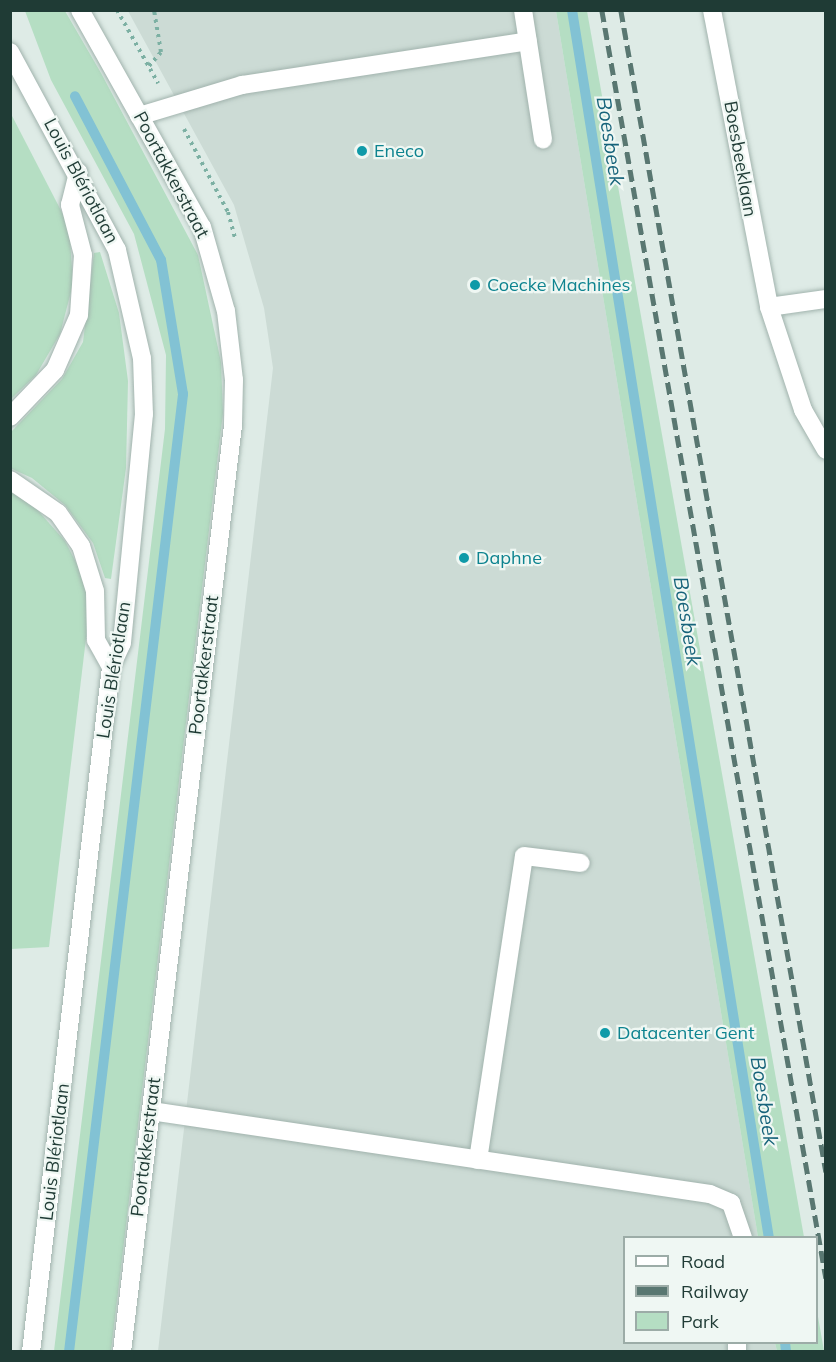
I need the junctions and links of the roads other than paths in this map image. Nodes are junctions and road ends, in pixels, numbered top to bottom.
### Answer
1 (80, 10) edge
2 (523, 10) edge
3 (712, 10) edge
4 (528, 41) junction
5 (10, 52) edge
6 (139, 116) junction
7 (543, 139) dead end
8 (78, 172) junction
9 (825, 299) edge
10 (769, 307) junction
11 (10, 417) edge
12 (825, 450) edge
13 (10, 480) edge
14 (111, 667) junction
15 (581, 863) dead end
16 (151, 1111) junction
17 (478, 1160) junction
18 (742, 1236) edge
19 (31, 1352) edge
20 (122, 1352) edge

1 - 6 street, Poortakkerstraat
2 - 4 street
3 - 10 street, Boesbeeklaan
4 - 6 street
4 - 7 street
5 - 8 street, Louis Blériotlaan
6 - 16 street, Poortakkerstraat
8 - 11 street
8 - 14 street, Louis Blériotlaan
9 - 10 street
10 - 12 street, Boesbeeklaan
13 - 14 street
14 - 19 street, Louis Blériotlaan
15 - 17 street
16 - 17 street
16 - 20 street, Poortakkerstraat
17 - 18 street

